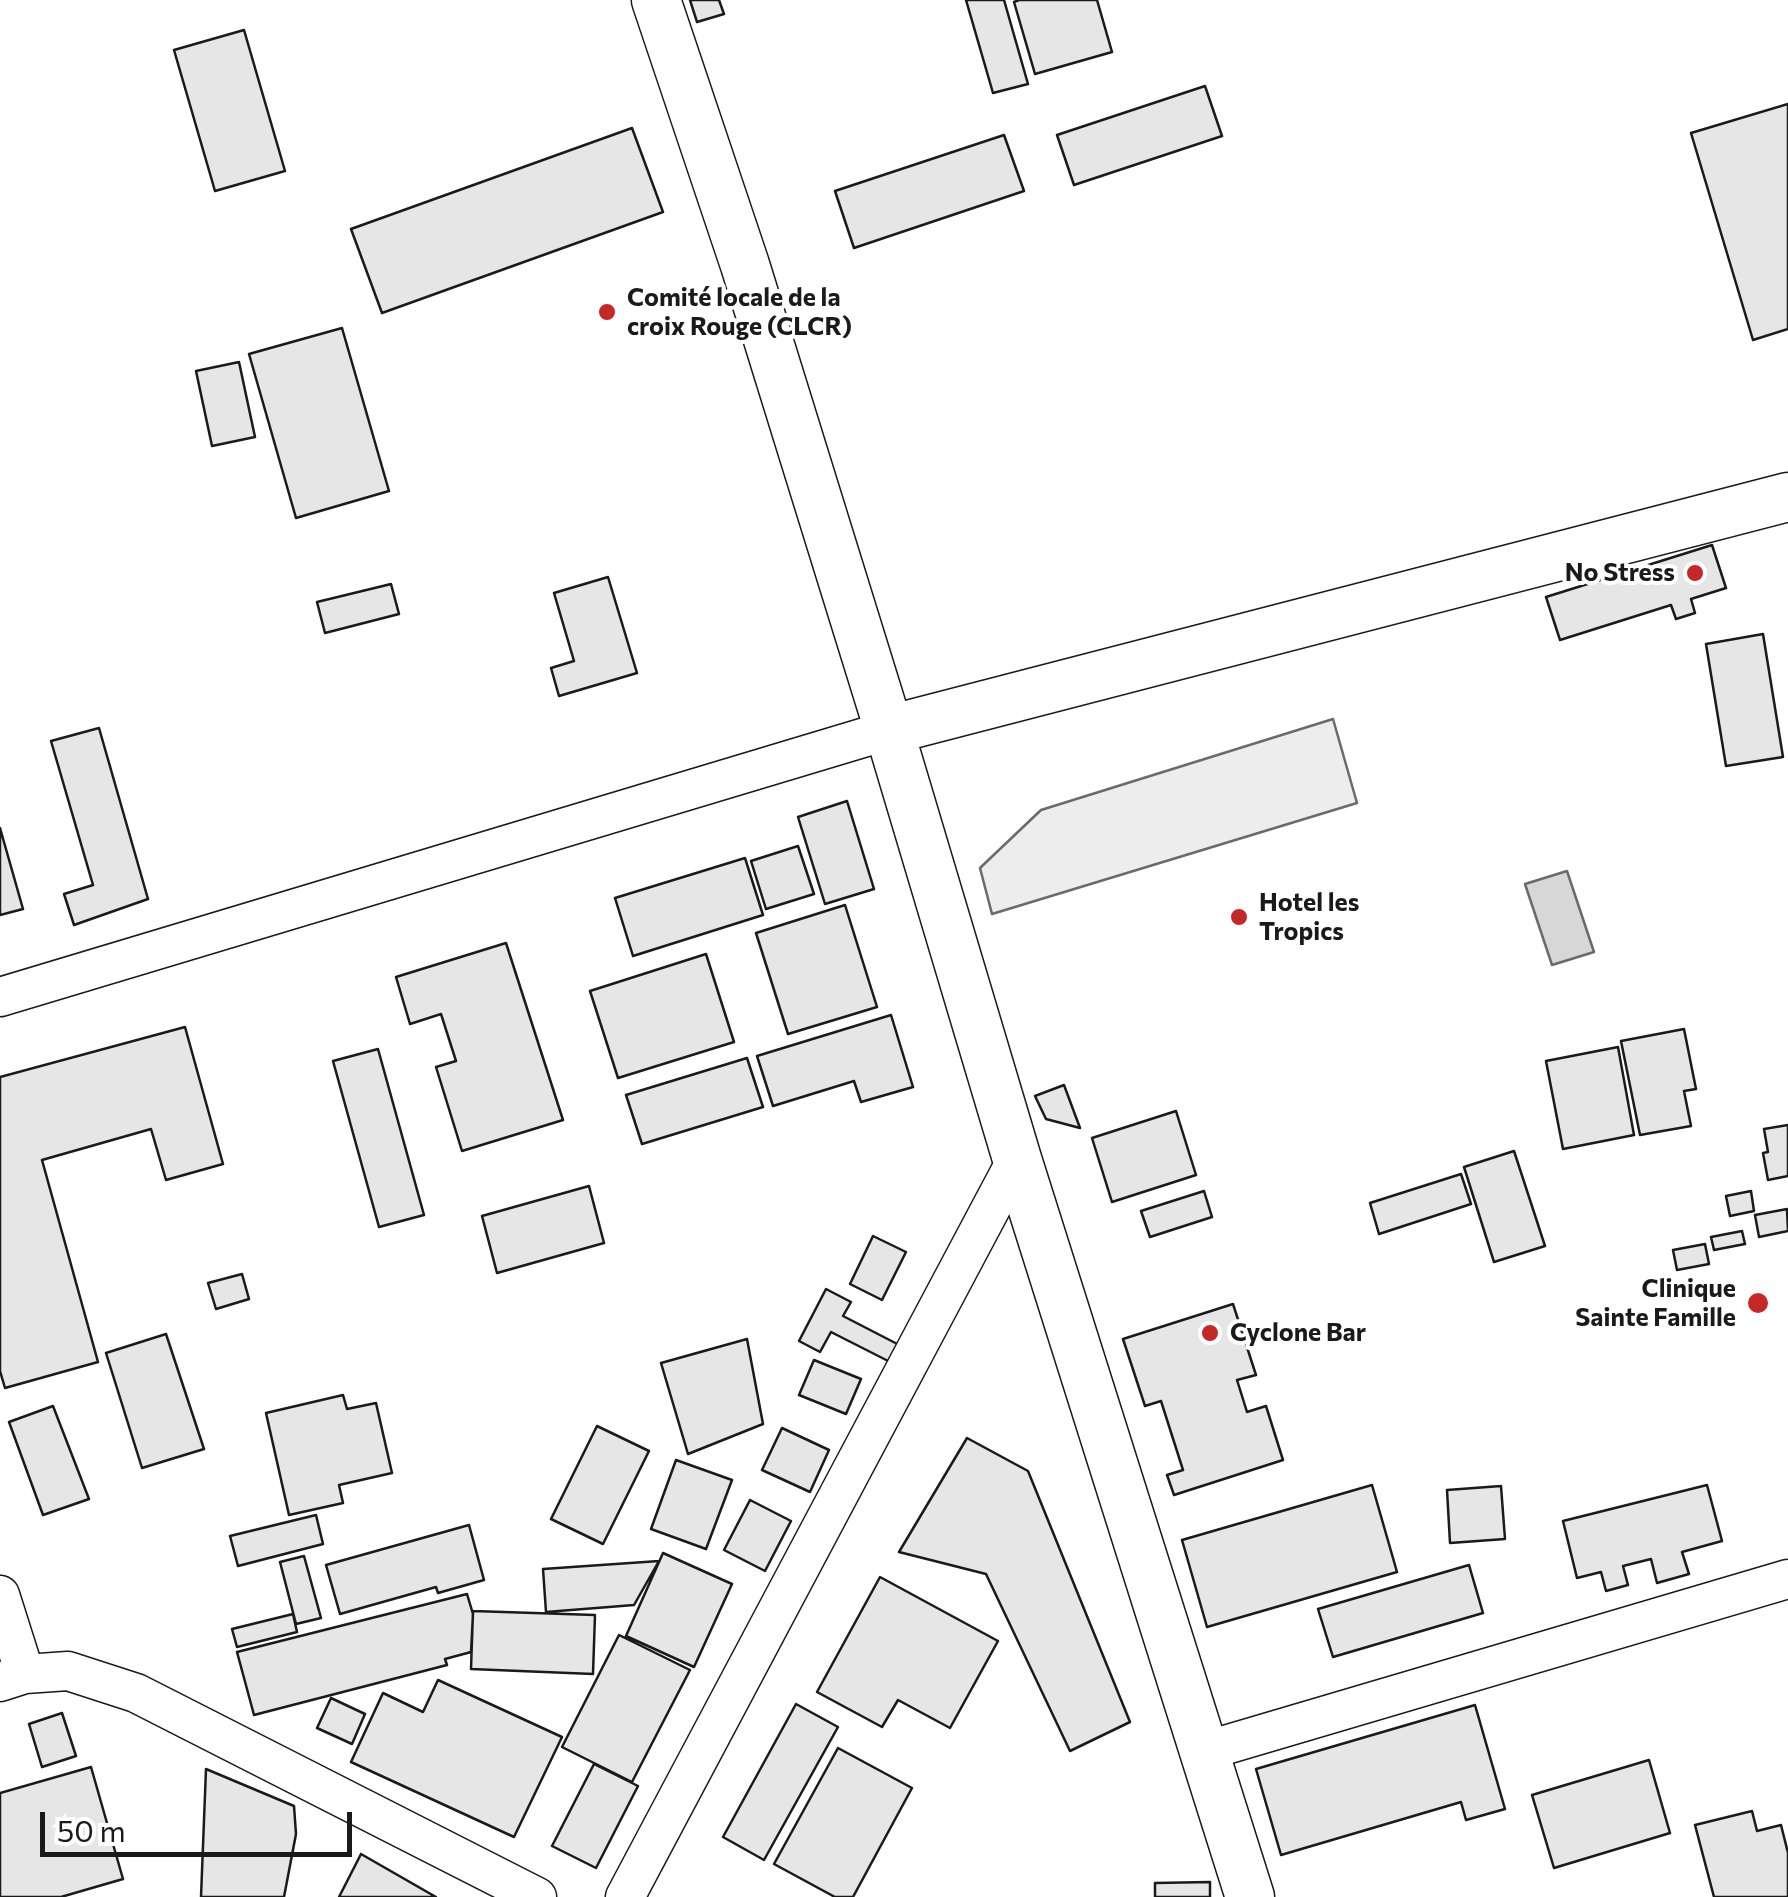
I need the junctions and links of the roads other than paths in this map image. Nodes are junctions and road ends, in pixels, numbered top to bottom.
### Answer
1 (656, 0) edge
2 (1788, 496) edge
3 (889, 730) junction
4 (0, 997) edge
5 (1017, 1159) junction
6 (1788, 1578) edge
7 (0, 1595) edge
8 (12, 1678) edge
9 (1204, 1751) junction
10 (536, 1897) edge
11 (625, 1897) edge
12 (1250, 1897) edge

1 - 3 street
2 - 3 street
3 - 4 street
3 - 5 street
5 - 9 street
5 - 11 street
6 - 9 street
7 - 8 street
8 - 10 street
9 - 12 street

